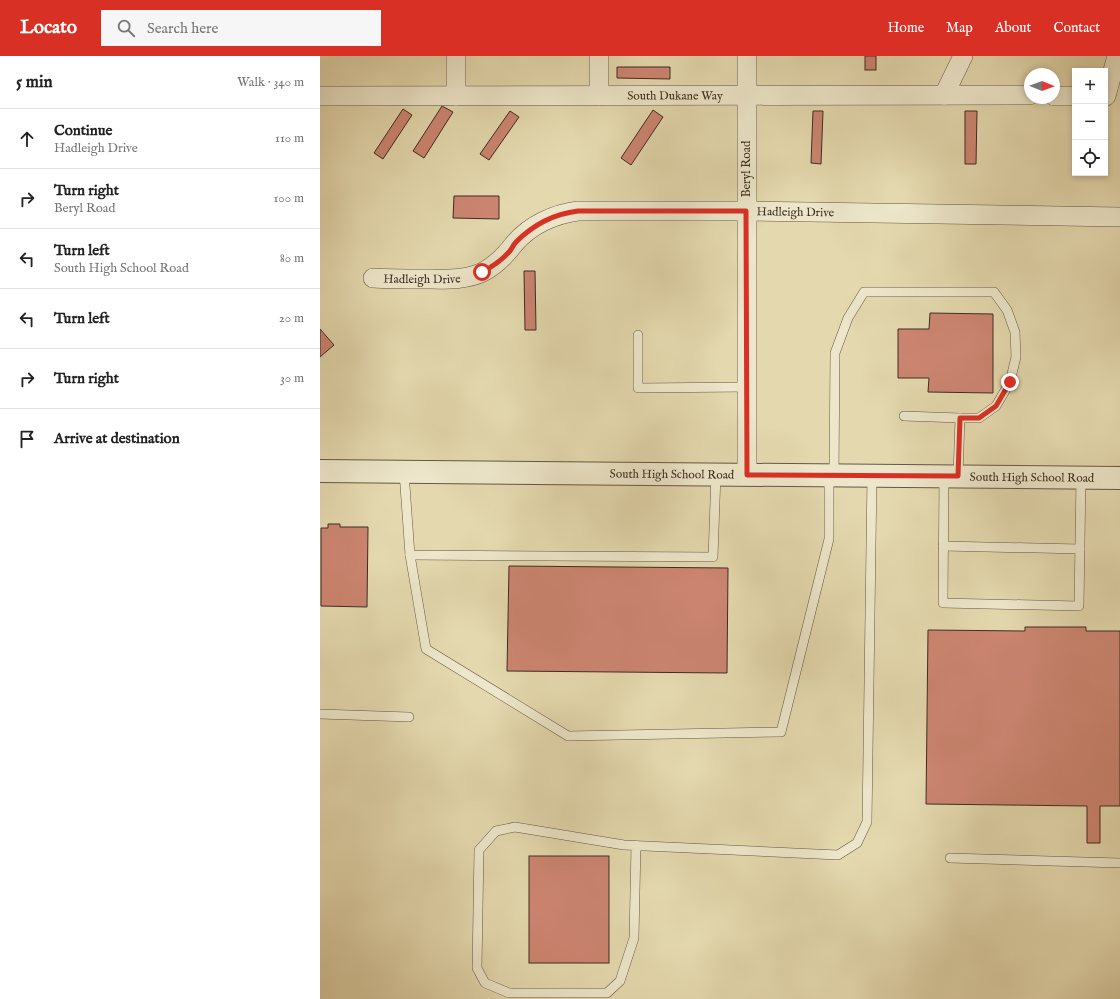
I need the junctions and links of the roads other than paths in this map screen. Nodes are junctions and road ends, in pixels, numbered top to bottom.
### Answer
1 (456, 56) edge
2 (599, 56) edge
3 (747, 56) edge
4 (963, 56) edge
5 (1117, 56) edge
6 (944, 95) junction
7 (1024, 95) edge
8 (320, 96) edge
9 (456, 96) junction
10 (599, 96) junction
11 (747, 96) junction
12 (1060, 96) edge
13 (1072, 96) edge
14 (1110, 96) edge
15 (746, 211) junction
16 (1120, 217) edge
17 (373, 278) dead end
18 (638, 335) dead end
19 (747, 387) junction
20 (904, 416) dead end
21 (960, 418) junction
22 (320, 471) edge
23 (404, 472) junction
24 (716, 474) junction
25 (747, 475) junction
26 (832, 475) junction
27 (872, 476) junction
28 (951, 476) junction
29 (1081, 477) junction
30 (1120, 478) edge
31 (943, 546) junction
32 (1080, 549) junction
33 (410, 555) junction
34 (320, 714) edge
35 (409, 717) dead end
36 (636, 845) junction
37 (950, 858) dead end
38 (1120, 863) edge

1 - 9 street
2 - 10 street
3 - 11 street, Beryl Road
4 - 6 street
5 - 14 street
6 - 7 street, South Dukane Way
6 - 11 street, South Dukane Way
8 - 9 street, South Dukane Way
9 - 10 street, South Dukane Way
10 - 11 street, South Dukane Way
11 - 15 street, Beryl Road
12 - 13 street
15 - 16 street, Hadleigh Drive
15 - 17 street, Hadleigh Drive
15 - 19 street, Beryl Road
18 - 19 lane
19 - 25 street, Beryl Road
20 - 21 lane
21 - 26 lane
21 - 28 lane
22 - 23 street, South High School Road
23 - 24 street, South High School Road
23 - 33 lane
24 - 25 street, South High School Road
24 - 33 lane
25 - 26 street, South High School Road
26 - 27 street, South High School Road
26 - 33 lane
27 - 28 street, South High School Road
27 - 36 lane
28 - 29 street, South High School Road
28 - 31 lane
29 - 30 street, South High School Road
29 - 32 lane
31 - 32 lane
31 - 32 lane
34 - 35 lane
36 - 36 lane
37 - 38 lane

